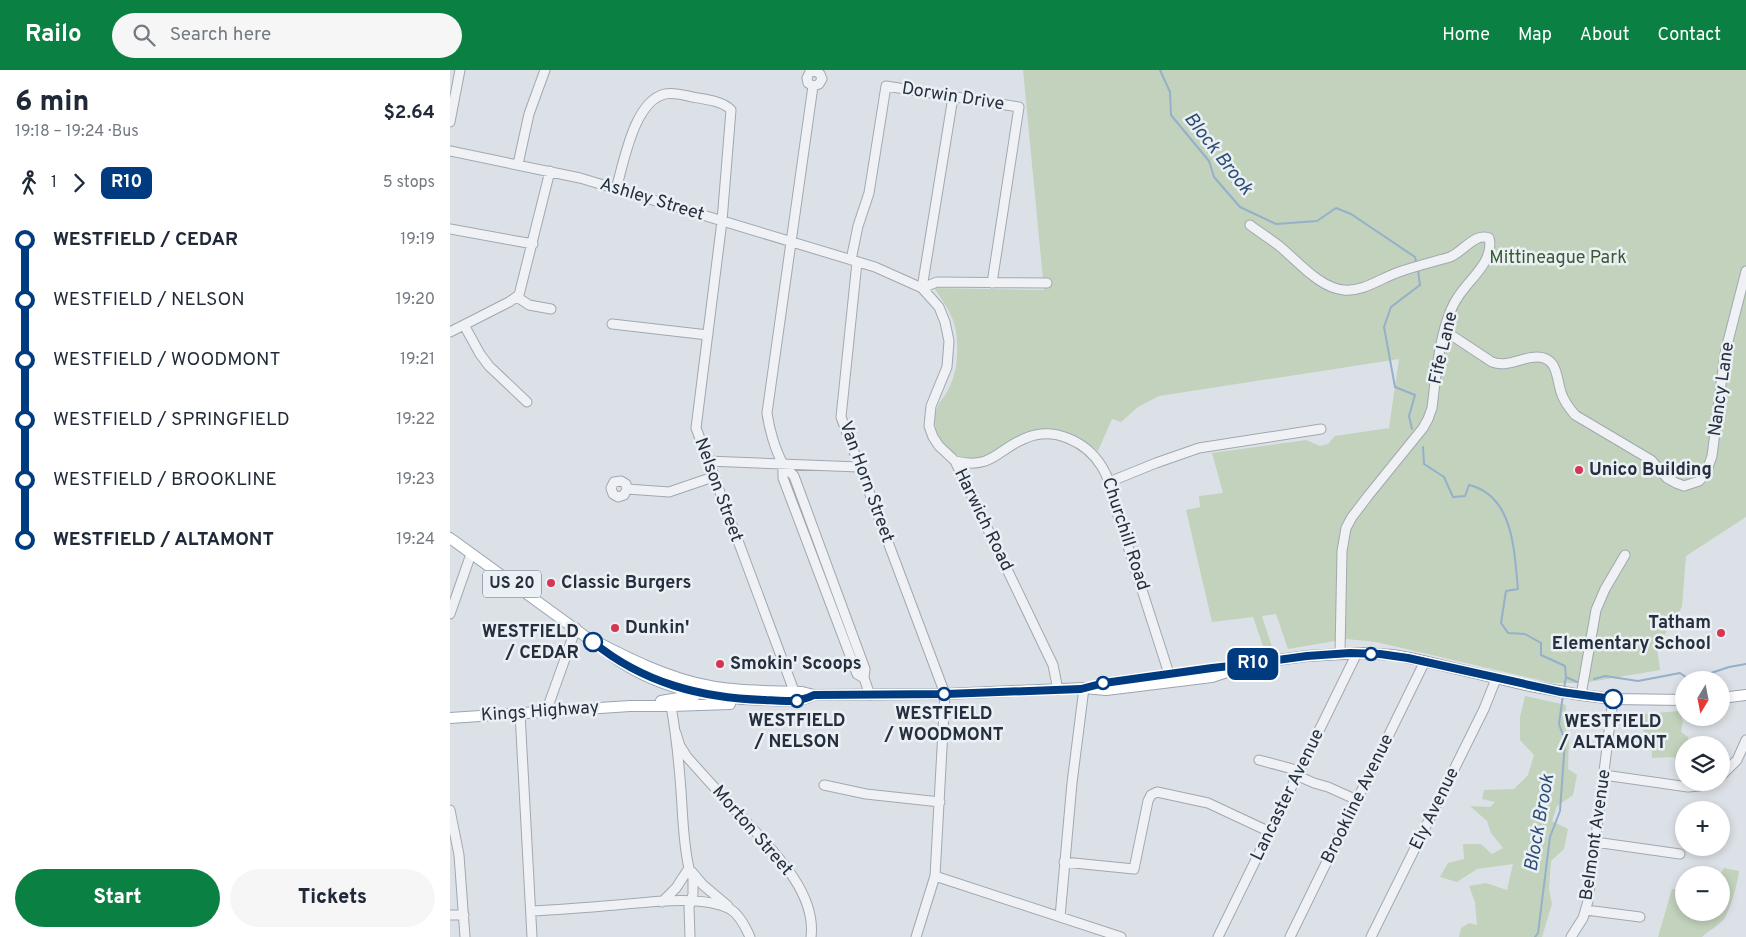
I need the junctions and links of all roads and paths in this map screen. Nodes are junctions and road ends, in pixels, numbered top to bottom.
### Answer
1 (460, 70) edge
2 (545, 70) edge
3 (813, 86) dead end
4 (952, 97) junction
5 (450, 122) edge
6 (450, 151) edge
7 (518, 164) junction
8 (550, 171) junction
9 (616, 189) junction
10 (722, 221) junction
11 (1250, 225) dead end
12 (450, 229) edge
13 (792, 242) junction
14 (533, 244) junction
15 (854, 261) junction
16 (1746, 272) edge
17 (992, 283) junction
18 (1047, 283) dead end
19 (922, 288) junction
20 (517, 298) junction
21 (551, 309) dead end
22 (612, 324) dead end
23 (464, 325) junction
24 (1445, 331) junction
25 (450, 332) edge
26 (708, 335) junction
27 (527, 402) dead end
28 (1322, 429) dead end
29 (707, 461) junction
30 (955, 462) junction
31 (783, 464) junction
32 (860, 467) junction
33 (713, 476) junction
34 (1109, 482) junction
35 (627, 489) dead end
36 (450, 538) edge
37 (818, 540) junction
38 (808, 545) junction
39 (471, 554) junction
40 (1624, 555) dead end
41 (843, 608) junction
42 (833, 611) junction
43 (450, 614) edge
44 (576, 628) junction
45 (589, 638) junction
46 (1340, 653) junction
47 (1357, 654) junction
48 (1425, 661) junction
49 (648, 677) junction
50 (864, 678) junction
51 (1170, 678) junction
52 (1496, 678) junction
53 (1084, 688) junction
54 (1058, 690) junction
55 (794, 692) junction
56 (702, 694) junction
57 (946, 694) junction
58 (814, 695) junction
59 (870, 695) junction
60 (1581, 695) junction
61 (1746, 695) edge
62 (1730, 697) edge
63 (1613, 699) junction
64 (750, 700) junction
65 (1675, 700) edge
66 (670, 703) junction
67 (546, 712) junction
68 (520, 713) junction
69 (450, 718) edge
70 (676, 733) junction
71 (1746, 740) edge
72 (1258, 760) dead end
73 (1730, 767) edge
74 (1299, 774) junction
75 (1604, 775) junction
76 (824, 785) dead end
77 (1675, 785) edge
78 (1357, 800) junction
79 (940, 802) junction
80 (450, 810) edge
81 (1270, 832) junction
82 (1595, 842) junction
83 (1675, 853) edge
84 (1064, 862) junction
85 (691, 870) junction
86 (935, 876) junction
87 (690, 901) junction
88 (662, 902) junction
89 (732, 910) junction
90 (1586, 910) junction
91 (531, 911) junction
92 (450, 915) edge
93 (464, 915) junction
94 (1060, 916) junction
95 (1640, 917) dead end
96 (465, 937) edge
97 (532, 937) edge
98 (690, 937) edge
99 (750, 937) edge
100 (811, 937) edge
101 (916, 937) edge
102 (1121, 937) edge
103 (1218, 937) edge
104 (1290, 937) edge
105 (1371, 937) edge
106 (1571, 937) edge

1 - 5 street
2 - 7 street
3 - 13 street
4 - 15 street, Dorwin Drive
4 - 17 street, Dorwin Drive
4 - 19 street
6 - 7 street, Ashley Street
7 - 8 street, Ashley Street
8 - 9 street, Ashley Street
8 - 14 street
9 - 10 street, Ashley Street
9 - 10 street, Nelson Street
10 - 13 street, Ashley Street
10 - 26 street, Nelson Street
11 - 24 street, Fife Lane
12 - 14 street
13 - 15 street, Ashley Street
13 - 31 street
14 - 20 street
15 - 19 street, Harwich Road
15 - 32 street, Van Horn Street
16 - 24 street, Nancy Lane
17 - 18 street
17 - 19 street
19 - 30 street, Harwich Road
20 - 21 street
20 - 23 street
22 - 26 street
23 - 25 street
23 - 27 street
24 - 46 street, Fife Lane
26 - 29 street, Nelson Street
28 - 34 street
29 - 31 street
29 - 33 street, Nelson Street
30 - 34 street, Churchill Road
30 - 54 street, Harwich Road
31 - 32 street
31 - 37 street
31 - 38 street
32 - 57 street, Van Horn Street
33 - 35 street
33 - 55 street, Nelson Street
34 - 51 street, Churchill Road
36 - 39 main road, US 20
37 - 38 street
37 - 41 street
38 - 42 street
39 - 43 street
39 - 44 main road, US 20
40 - 60 street
41 - 42 street
41 - 50 street
42 - 50 street
44 - 45 main road, US 20
44 - 67 street
45 - 49 main road, US 20
45 - 55 main road, US 20
46 - 47 main road, US 20
46 - 51 main road, US 20
47 - 48 main road, US 20
47 - 74 street, Lancaster Avenue
48 - 52 main road, US 20
48 - 78 street, Brookline Avenue
49 - 56 main road, US 20
49 - 66 main road
50 - 59 street
51 - 53 main road, US 20
52 - 60 main road, US 20
52 - 105 street, Ely Avenue
53 - 54 main road, US 20
53 - 84 street
54 - 57 main road, US 20
55 - 58 main road, US 20
56 - 64 main road, US 20
56 - 66 main road, Kings Highway
57 - 59 main road, US 20
57 - 79 street
58 - 59 main road, US 20
58 - 64 main road, US 20
60 - 63 main road, US 20
61 - 62 main road
63 - 65 main road, US 20
63 - 75 street, Belmont Avenue
64 - 66 main road, Kings Highway
66 - 67 main road, Kings Highway
66 - 70 street
67 - 68 main road, Kings Highway
68 - 69 main road, Kings Highway
68 - 91 street
70 - 85 street
70 - 100 street, Morton Street
71 - 73 street
72 - 74 street
74 - 78 street
74 - 81 street, Lancaster Avenue
75 - 77 street
75 - 82 street, Belmont Avenue
76 - 79 street
78 - 104 street, Brookline Avenue
79 - 86 street
80 - 93 street
81 - 84 street
81 - 103 street, Lancaster Avenue
82 - 83 street
82 - 90 street, Belmont Avenue
84 - 94 street
85 - 87 street
85 - 88 street
85 - 89 street
86 - 94 street
86 - 101 street
87 - 88 street
87 - 89 street
87 - 98 street
88 - 91 street
89 - 99 street
90 - 95 street
90 - 106 street, Belmont Avenue
91 - 97 street
92 - 93 street
93 - 96 street
94 - 102 street

